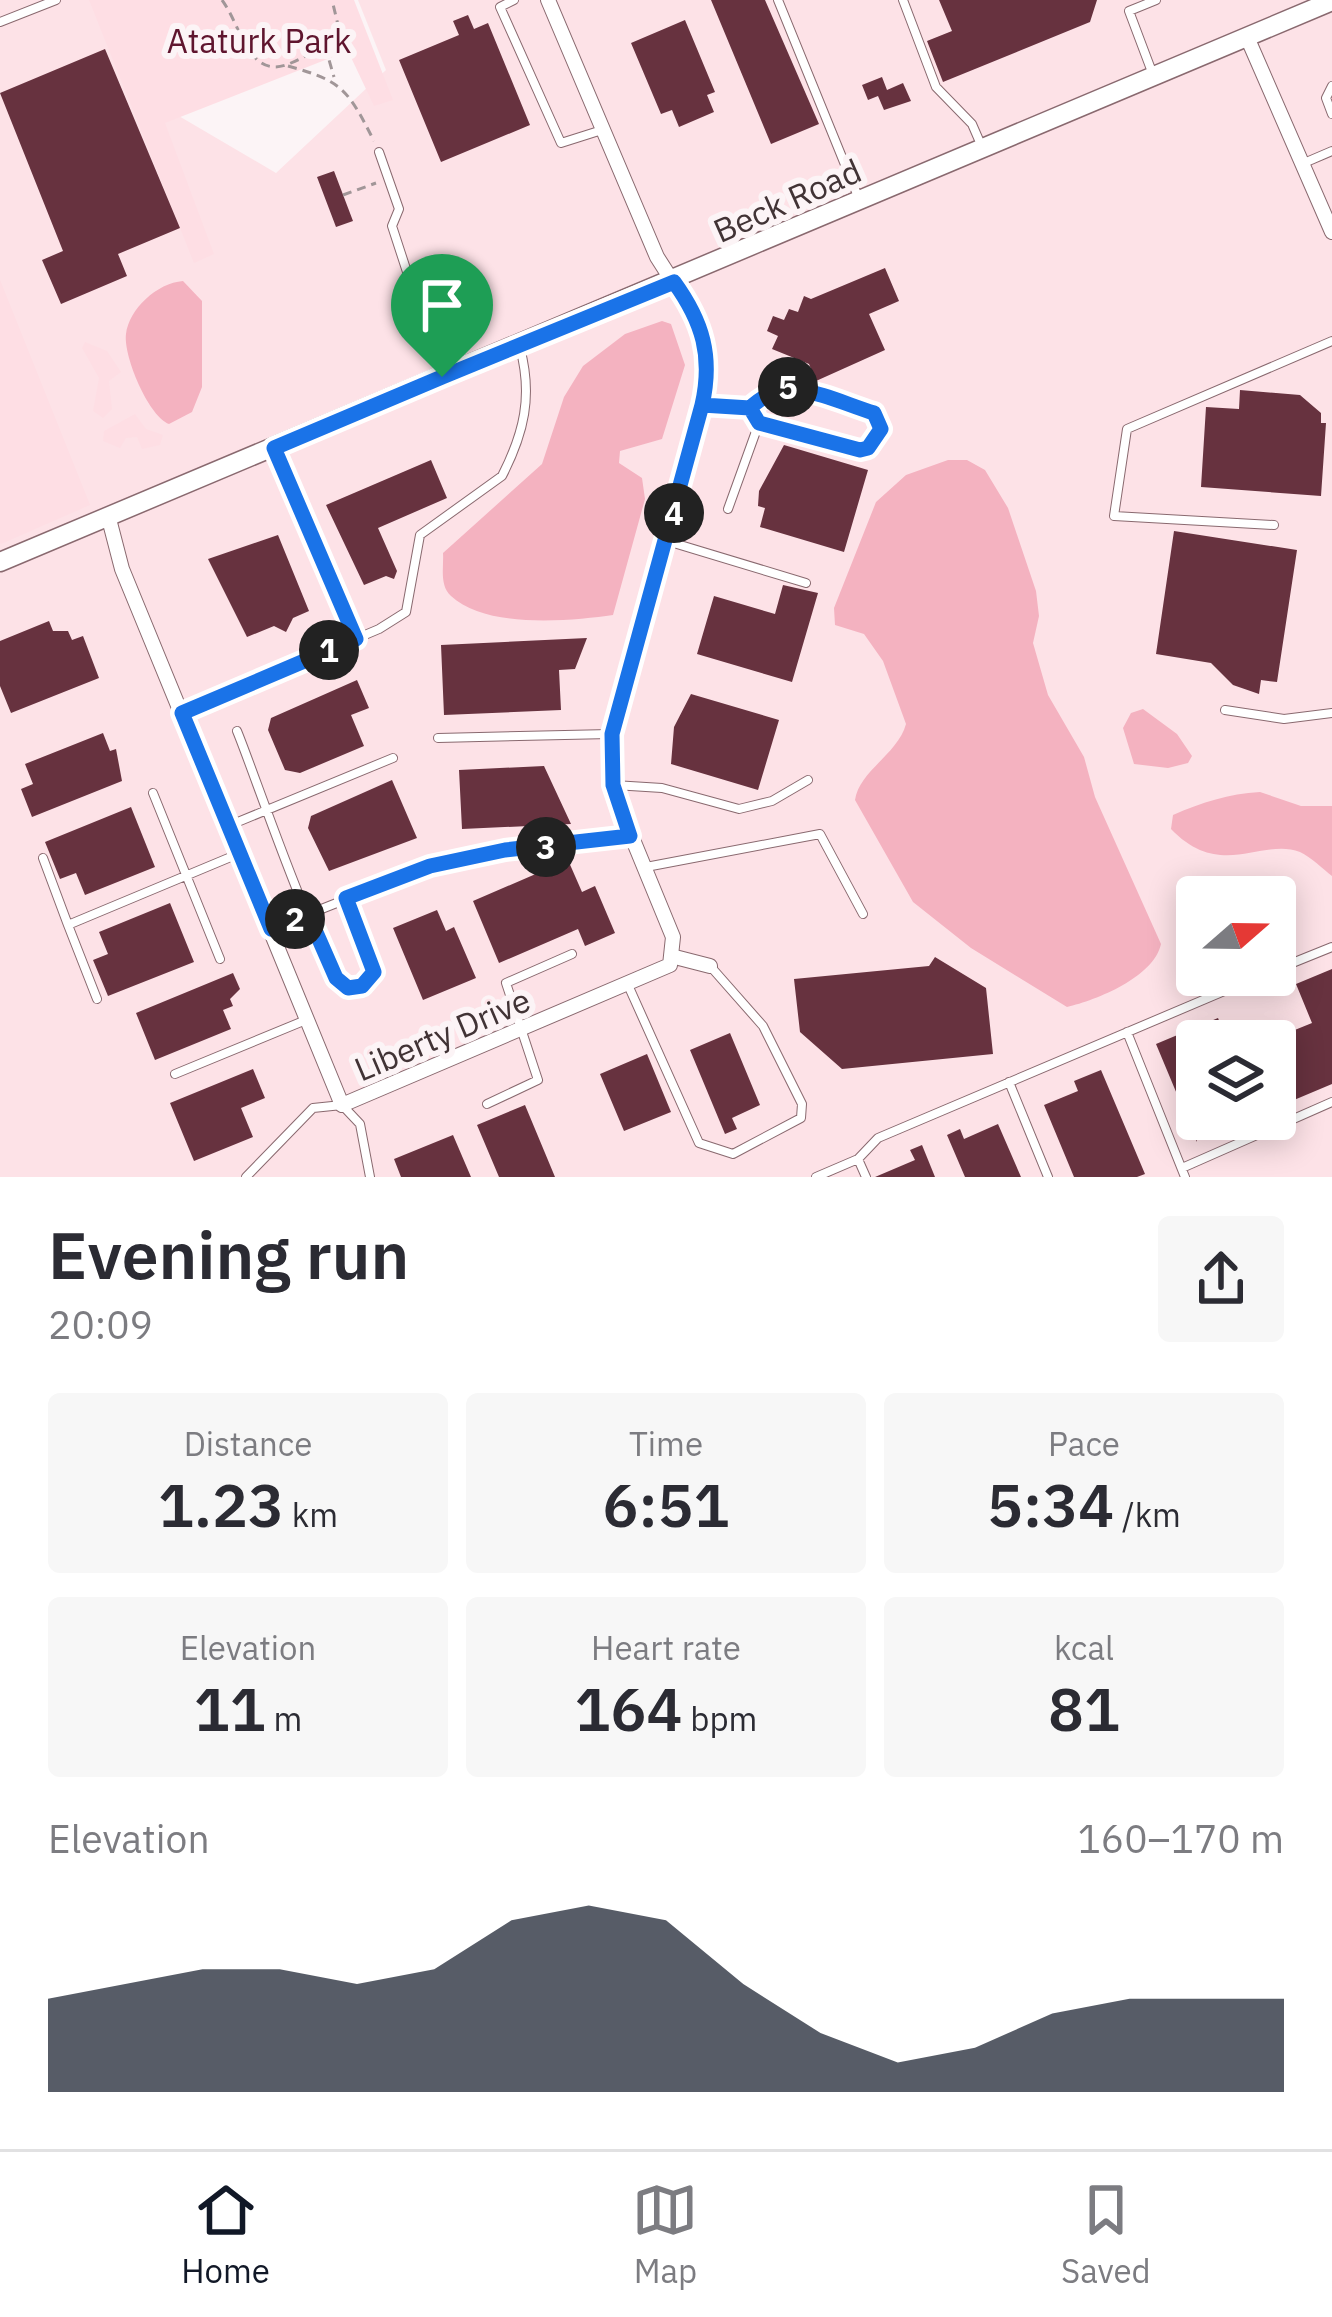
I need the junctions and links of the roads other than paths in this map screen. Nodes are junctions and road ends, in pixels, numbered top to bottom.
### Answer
1 (56, 0) edge
2 (514, 0) edge
3 (548, 0) edge
4 (778, 0) edge
5 (903, 0) edge
6 (1124, 0) edge
7 (1156, 0) edge
8 (1332, 1) edge
9 (1129, 11) junction
10 (0, 22) edge
11 (1247, 37) junction
12 (1154, 76) junction
13 (1332, 86) edge
14 (1332, 114) edge
15 (602, 130) junction
16 (983, 148) junction
17 (1332, 151) edge
18 (380, 152) road end
19 (1303, 164) junction
20 (860, 200) junction
21 (1332, 232) edge
22 (674, 282) junction
23 (1332, 341) edge
24 (519, 344) junction
25 (442, 377) junction
26 (702, 405) junction
27 (750, 408) junction
28 (759, 423) junction
29 (274, 448) junction
30 (728, 508) dead end
31 (109, 519) junction
32 (1274, 525) dead end
33 (666, 541) junction
34 (0, 562) edge
35 (806, 583) dead end
36 (356, 639) junction
37 (1225, 710) dead end
38 (1332, 712) edge
39 (182, 713) junction
40 (237, 731) dead end
41 (612, 734) junction
42 (437, 738) dead end
43 (393, 758) dead end
44 (808, 780) dead end
45 (613, 785) junction
46 (153, 793) dead end
47 (268, 809) junction
48 (228, 826) junction
49 (630, 836) junction
50 (240, 854) junction
51 (43, 858) dead end
52 (644, 868) junction
53 (185, 876) junction
54 (346, 898) junction
55 (308, 914) junction
56 (863, 914) dead end
57 (68, 925) junction
58 (271, 929) junction
59 (1332, 947) edge
60 (572, 954) dead end
61 (675, 957) junction
62 (220, 959) dead end
63 (1296, 962) edge
64 (710, 967) joint
65 (628, 985) junction
66 (1212, 996) edge
67 (97, 999) dead end
68 (308, 1020) junction
69 (522, 1030) junction
70 (1127, 1032) junction
71 (175, 1074) dead end
72 (1009, 1082) junction
73 (1332, 1102) edge
74 (487, 1104) dead end
75 (342, 1105) junction
76 (858, 1159) junction
77 (1184, 1172) edge
78 (246, 1177) edge
79 (370, 1177) edge
80 (817, 1177) edge
81 (866, 1177) edge
82 (1048, 1177) edge

1 - 10 lane
2 - 15 lane
3 - 15 street
4 - 20 lane
5 - 16 lane
6 - 9 lane
7 - 9 lane
8 - 11 street, Beck Road
9 - 12 lane
11 - 12 street, Beck Road
11 - 19 street
12 - 16 street, Beck Road
13 - 14 lane
15 - 22 street
16 - 20 street, Beck Road
17 - 19 lane
18 - 25 lane
19 - 21 street
20 - 22 street, Beck Road
22 - 24 street, Beck Road
22 - 26 street
23 - 32 lane
24 - 25 street, Beck Road
24 - 36 lane
25 - 29 street, Beck Road
26 - 27 lane
26 - 33 street
27 - 28 lane
27 - 28 lane
28 - 30 lane
29 - 31 street, Beck Road
29 - 36 lane
31 - 34 street, Beck Road
31 - 39 street, Liberty Drive
33 - 35 lane
33 - 41 street
36 - 39 lane
37 - 38 lane
39 - 48 street, Liberty Drive
40 - 47 lane
41 - 42 lane
41 - 45 street
43 - 47 lane
44 - 45 lane
45 - 49 street
46 - 53 lane
47 - 48 lane
47 - 55 lane
48 - 50 street, Liberty Drive
49 - 52 street
49 - 54 lane
50 - 53 lane
50 - 58 street, Liberty Drive
51 - 57 lane
52 - 56 lane
52 - 61 street
53 - 57 lane
53 - 62 lane
54 - 55 lane
54 - 55 lane
55 - 58 lane
57 - 67 lane
58 - 68 street, Liberty Drive
59 - 63 lane
60 - 69 lane
61 - 64 street
61 - 65 street, Liberty Drive
64 - 65 lane
65 - 69 street, Liberty Drive
66 - 70 lane
68 - 71 lane
68 - 75 street, Liberty Drive
69 - 74 lane
69 - 75 street, Liberty Drive
70 - 72 lane
70 - 77 lane
72 - 76 lane
72 - 82 lane
73 - 77 lane
75 - 78 lane
75 - 79 lane
76 - 80 lane
76 - 81 lane

